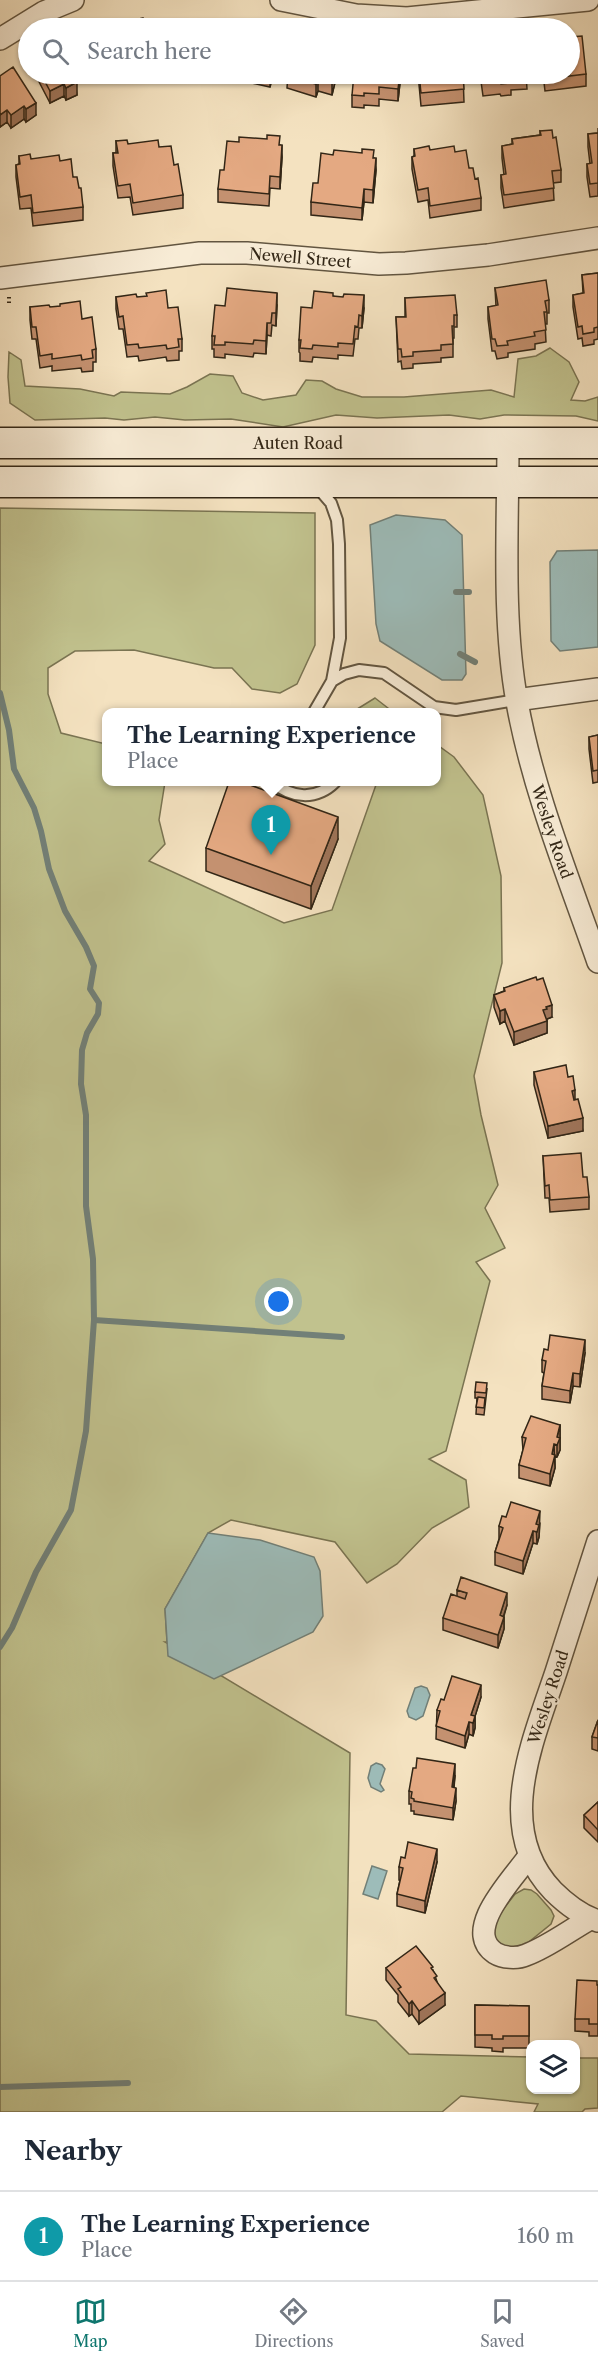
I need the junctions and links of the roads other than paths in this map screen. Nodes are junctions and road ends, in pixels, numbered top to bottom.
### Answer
1 (73, 0) edge
2 (281, 0) edge
3 (588, 0) edge
4 (34, 18) edge
5 (18, 28) edge
6 (0, 39) edge
7 (598, 238) edge
8 (4, 288) edge
9 (0, 443) edge
10 (508, 443) junction
11 (598, 443) edge
12 (0, 482) edge
13 (311, 482) junction
14 (508, 482) junction
15 (598, 482) edge
16 (332, 681) junction
17 (598, 689) edge
18 (516, 700) junction
19 (316, 708) edge
20 (278, 786) edge
21 (329, 786) edge
22 (598, 962) edge
23 (598, 1541) edge
24 (529, 1856) junction
25 (594, 1920) edge

1 - 4 street
2 - 3 street
5 - 6 street
7 - 8 street, Newell Street
9 - 10 street, Auten Road
10 - 11 street, Auten Road
10 - 14 street, Wesley Road
12 - 13 street
13 - 14 street
13 - 16 lane
14 - 15 street
14 - 18 street, Wesley Road
16 - 18 lane
16 - 19 lane
17 - 18 street
18 - 22 street, Wesley Road
20 - 21 lane
23 - 24 street, Wesley Road
24 - 25 street, Wesley Road
24 - 25 street, Wesley Road

